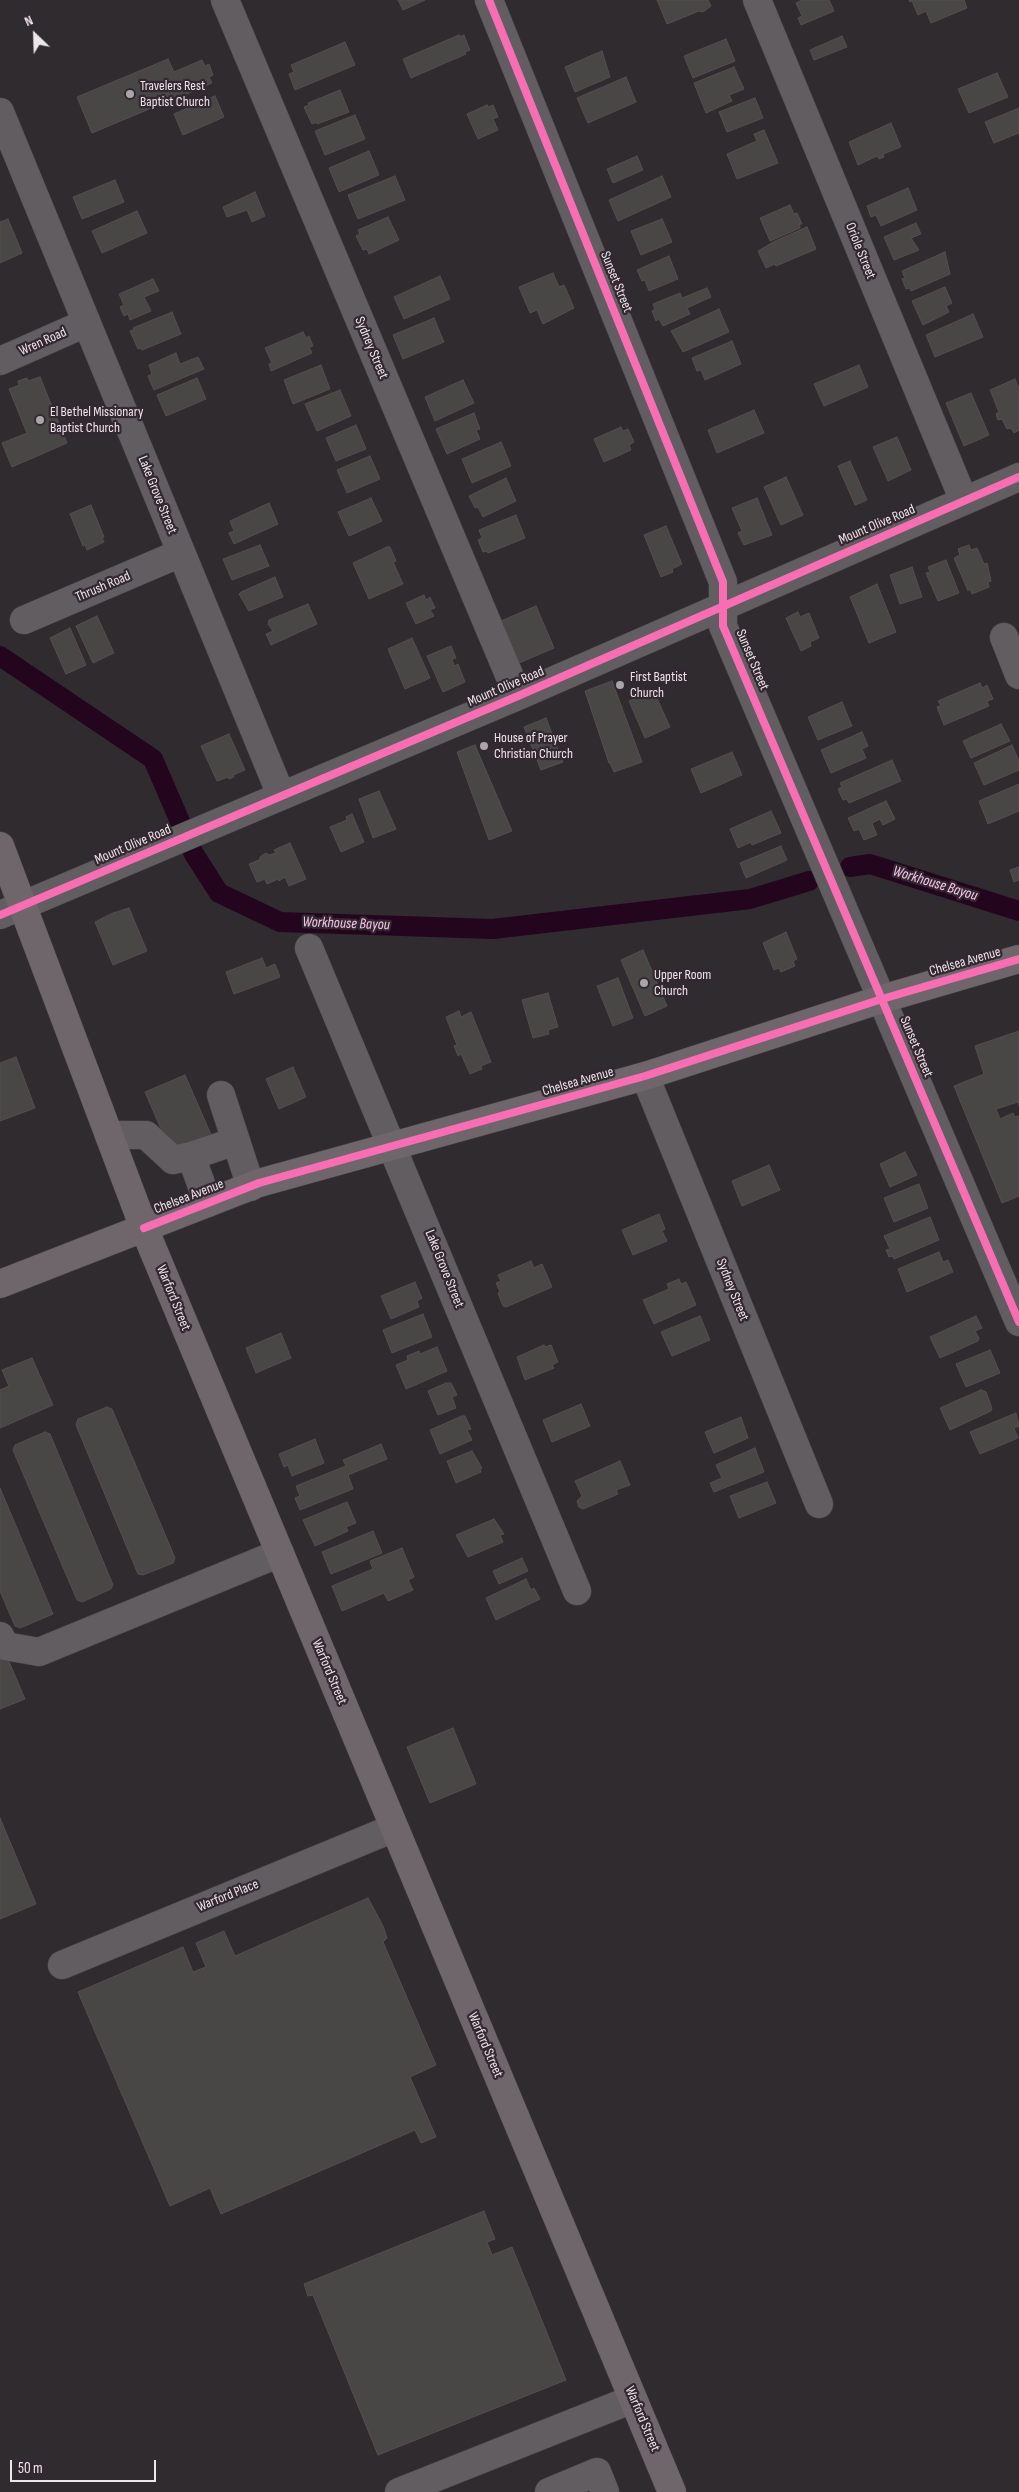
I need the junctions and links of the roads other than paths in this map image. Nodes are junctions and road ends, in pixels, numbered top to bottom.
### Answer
1 (225, 0) edge
2 (489, 0) edge
3 (757, 0) edge
4 (0, 112) edge
5 (86, 323) junction
6 (0, 361) edge
7 (1019, 477) edge
8 (964, 501) junction
9 (181, 553) junction
10 (724, 605) junction
11 (24, 620) dead end
12 (1004, 637) dead end
13 (1019, 674) edge
14 (518, 696) junction
15 (281, 795) junction
16 (0, 846) edge
17 (12, 911) edge
18 (309, 948) dead end
19 (1019, 960) edge
20 (882, 999) junction
21 (645, 1076) junction
22 (221, 1095) dead end
23 (109, 1135) junction
24 (236, 1141) junction
25 (394, 1147) junction
26 (191, 1156) junction
27 (251, 1187) junction
28 (208, 1203) junction
29 (144, 1228) junction
30 (0, 1284) edge
31 (1019, 1322) edge
32 (820, 1504) dead end
33 (280, 1553) junction
34 (577, 1591) dead end
35 (0, 1636) edge
36 (394, 1828) junction
37 (62, 1965) dead end
38 (634, 2399) junction
39 (399, 2492) edge
40 (549, 2492) edge
41 (605, 2492) edge
42 (672, 2492) edge

1 - 14 street, Sydney Street
2 - 10 street, Sunset Street
3 - 8 street, Oriole Street
4 - 5 street, Lake Grove Street
5 - 6 street, Wren Road
5 - 9 street, Lake Grove Street
7 - 8 street, Mount Olive Road
8 - 10 street, Mount Olive Road
9 - 11 street, Thrush Road
9 - 15 street, Lake Grove Street
10 - 14 street, Mount Olive Road
10 - 20 street, Sunset Street
12 - 13 street
14 - 15 street, Mount Olive Road
15 - 17 street, Mount Olive Road
16 - 17 main road, Warford Street
17 - 23 main road, Warford Street
18 - 25 street, Lake Grove Street
19 - 20 main road, Chelsea Avenue
20 - 21 main road, Chelsea Avenue
20 - 31 street, Sunset Street
21 - 25 main road, Chelsea Avenue
21 - 32 street, Sydney Street
22 - 24 street
23 - 26 street
23 - 29 main road, Warford Street
24 - 26 street
24 - 27 street
25 - 27 main road, Chelsea Avenue
25 - 34 street, Lake Grove Street
26 - 28 street
27 - 28 main road, Chelsea Avenue
28 - 29 main road, Chelsea Avenue
29 - 30 main road, Chelsea Avenue
29 - 33 main road, Warford Street
33 - 35 street
33 - 36 main road, Warford Street
36 - 37 street, Warford Place
36 - 38 main road, Warford Street
38 - 39 street
38 - 42 main road, Warford Street
40 - 41 street

